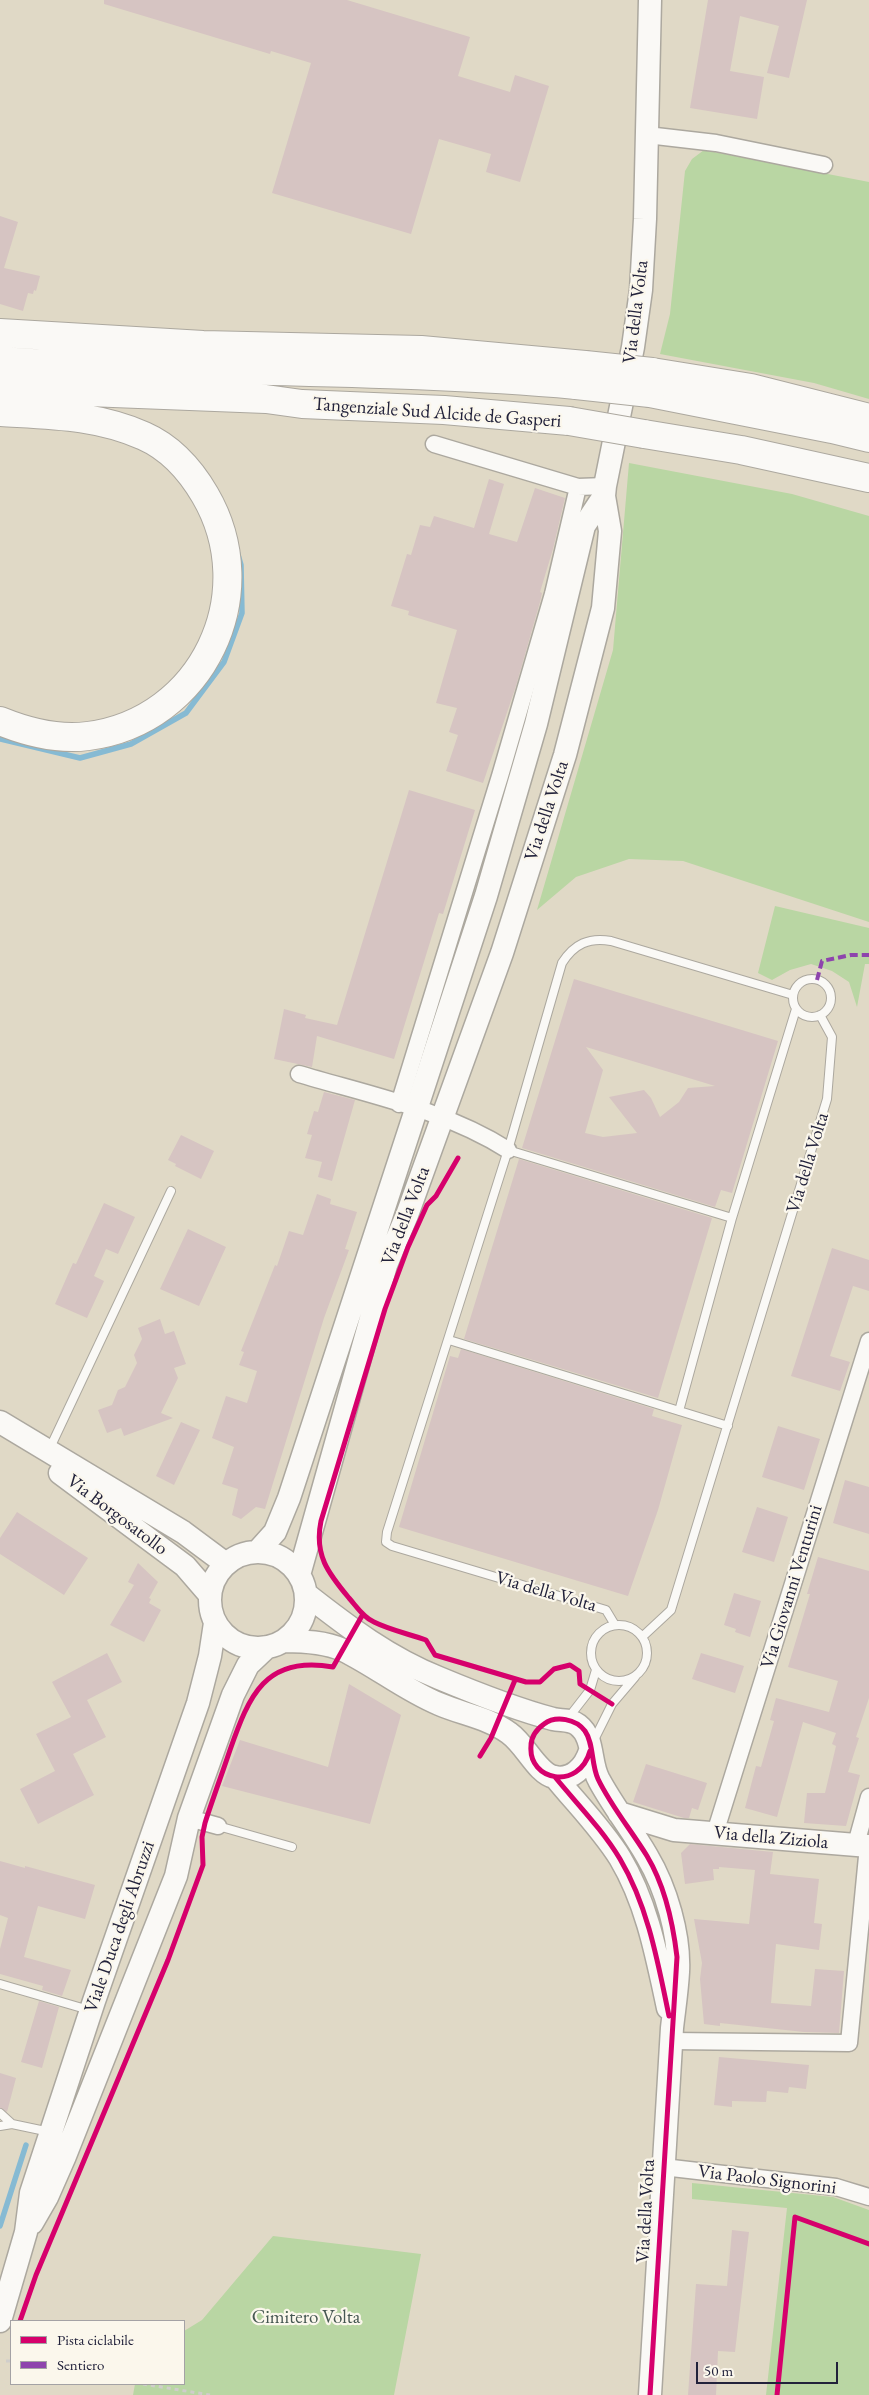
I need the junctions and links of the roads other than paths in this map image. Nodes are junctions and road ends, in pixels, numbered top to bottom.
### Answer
1 (648, 6) edge
2 (647, 135) junction
3 (824, 165) dead end
4 (0, 333) edge
5 (0, 361) edge
6 (580, 375) junction
7 (651, 383) junction
8 (0, 384) edge
9 (0, 402) edge
10 (302, 404) junction
11 (0, 412) edge
12 (869, 418) edge
13 (869, 438) edge
14 (434, 444) dead end
15 (869, 478) edge
16 (578, 487) junction
17 (604, 491) junction
18 (0, 720) edge
19 (793, 994) junction
20 (796, 1009) junction
21 (820, 1015) junction
22 (299, 1074) dead end
23 (408, 1106) junction
24 (443, 1117) junction
25 (508, 1150) junction
26 (171, 1191) dead end
27 (732, 1218) junction
28 (449, 1340) junction
29 (869, 1341) edge
30 (679, 1411) junction
31 (0, 1422) edge
32 (728, 1426) junction
33 (23, 1436) junction
34 (48, 1452) junction
35 (257, 1552) junction
36 (226, 1564) junction
37 (303, 1585) junction
38 (210, 1595) junction
39 (215, 1623) junction
40 (616, 1625) junction
41 (642, 1637) junction
42 (275, 1644) junction
43 (596, 1670) junction
44 (638, 1674) junction
45 (561, 1720) junction
46 (590, 1752) junction
47 (532, 1755) junction
48 (555, 1777) junction
49 (869, 1797) edge
50 (583, 1811) junction
51 (619, 1813) junction
52 (189, 1818) junction
53 (218, 1826) joint
54 (674, 1830) junction
55 (715, 1833) junction
56 (638, 1842) junction
57 (864, 1845) edge
58 (292, 1847) dead end
59 (0, 1984) edge
60 (91, 2011) junction
61 (672, 2035) junction
62 (0, 2113) edge
63 (12, 2124) junction
64 (0, 2126) edge
65 (52, 2132) junction
66 (663, 2167) junction
67 (869, 2198) edge
68 (26, 2232) junction
69 (0, 2321) edge
70 (650, 2395) edge

1 - 2 main road, Via della Volta
2 - 3 street
2 - 17 main road, Via della Volta
4 - 6 highway
5 - 6 highway, Tangenziale Sud Alcide de Gasperi
6 - 7 highway, Tangenziale Sud Alcide de Gasperi, bridge
7 - 12 highway
7 - 13 highway, Tangenziale Sud Alcide de Gasperi
8 - 10 highway, Tangenziale Sud Alcide de Gasperi
9 - 10 highway
10 - 15 highway, Tangenziale Sud Alcide de Gasperi, bridge
11 - 18 highway
14 - 16 street
16 - 17 street
16 - 23 street, Via della Volta
17 - 23 main road, Via della Volta
17 - 24 main road, Via della Volta
19 - 20 lane
19 - 21 lane
19 - 25 lane, Via della Volta
20 - 21 lane
20 - 27 lane
21 - 32 lane, Via della Volta
22 - 23 street
23 - 24 street
23 - 35 main road, Via della Volta
24 - 25 street
24 - 37 main road, Via della Volta
25 - 27 lane
25 - 28 lane, Via della Volta
26 - 34 lane
27 - 30 lane
28 - 30 lane
28 - 40 lane, Via della Volta
29 - 55 street, Via Giovanni Venturini
30 - 32 lane
31 - 33 main road, Via Borgosatollo
32 - 41 lane, Via della Volta
33 - 34 main road, Via Borgosatollo
33 - 38 main road, Via Borgosatollo
34 - 36 main road, Via Borgosatollo
35 - 36 main road
35 - 37 main road, Via della Volta
36 - 38 main road
37 - 42 main road, Via della Volta
37 - 45 main road, Via della Volta
38 - 39 main road
39 - 42 main road, Via della Volta
39 - 60 main road, Viale Duca degli Abruzzi
40 - 41 lane, Via della Volta
40 - 43 lane, Via della Volta
41 - 44 lane
42 - 47 main road, Via della Volta
42 - 52 main road, Viale Duca degli Abruzzi
43 - 44 lane
43 - 45 lane, Via della Volta
44 - 46 lane
45 - 46 main road, Via della Volta
45 - 47 main road, Via della Volta
46 - 48 main road
46 - 51 main road, Via della Volta
47 - 48 main road, Via della Volta
48 - 50 main road, Via della Volta
49 - 57 street
50 - 56 main road
50 - 61 main road, Via della Volta
51 - 54 main road
51 - 56 main road, Via della Volta
52 - 53 street
52 - 68 main road, Viale Duca degli Abruzzi
53 - 58 lane
54 - 55 main road, Via della Ziziola
54 - 56 main road
55 - 57 main road, Via della Ziziola
56 - 61 main road, Via della Volta
57 - 61 street
59 - 60 lane
60 - 65 main road, Viale Duca degli Abruzzi
61 - 66 main road, Via della Volta
62 - 63 lane
63 - 64 lane
63 - 65 lane
65 - 68 main road, Viale Duca degli Abruzzi
66 - 67 street, Via Paolo Signorini
66 - 70 main road, Via della Volta
68 - 69 main road, Viale Duca degli Abruzzi

